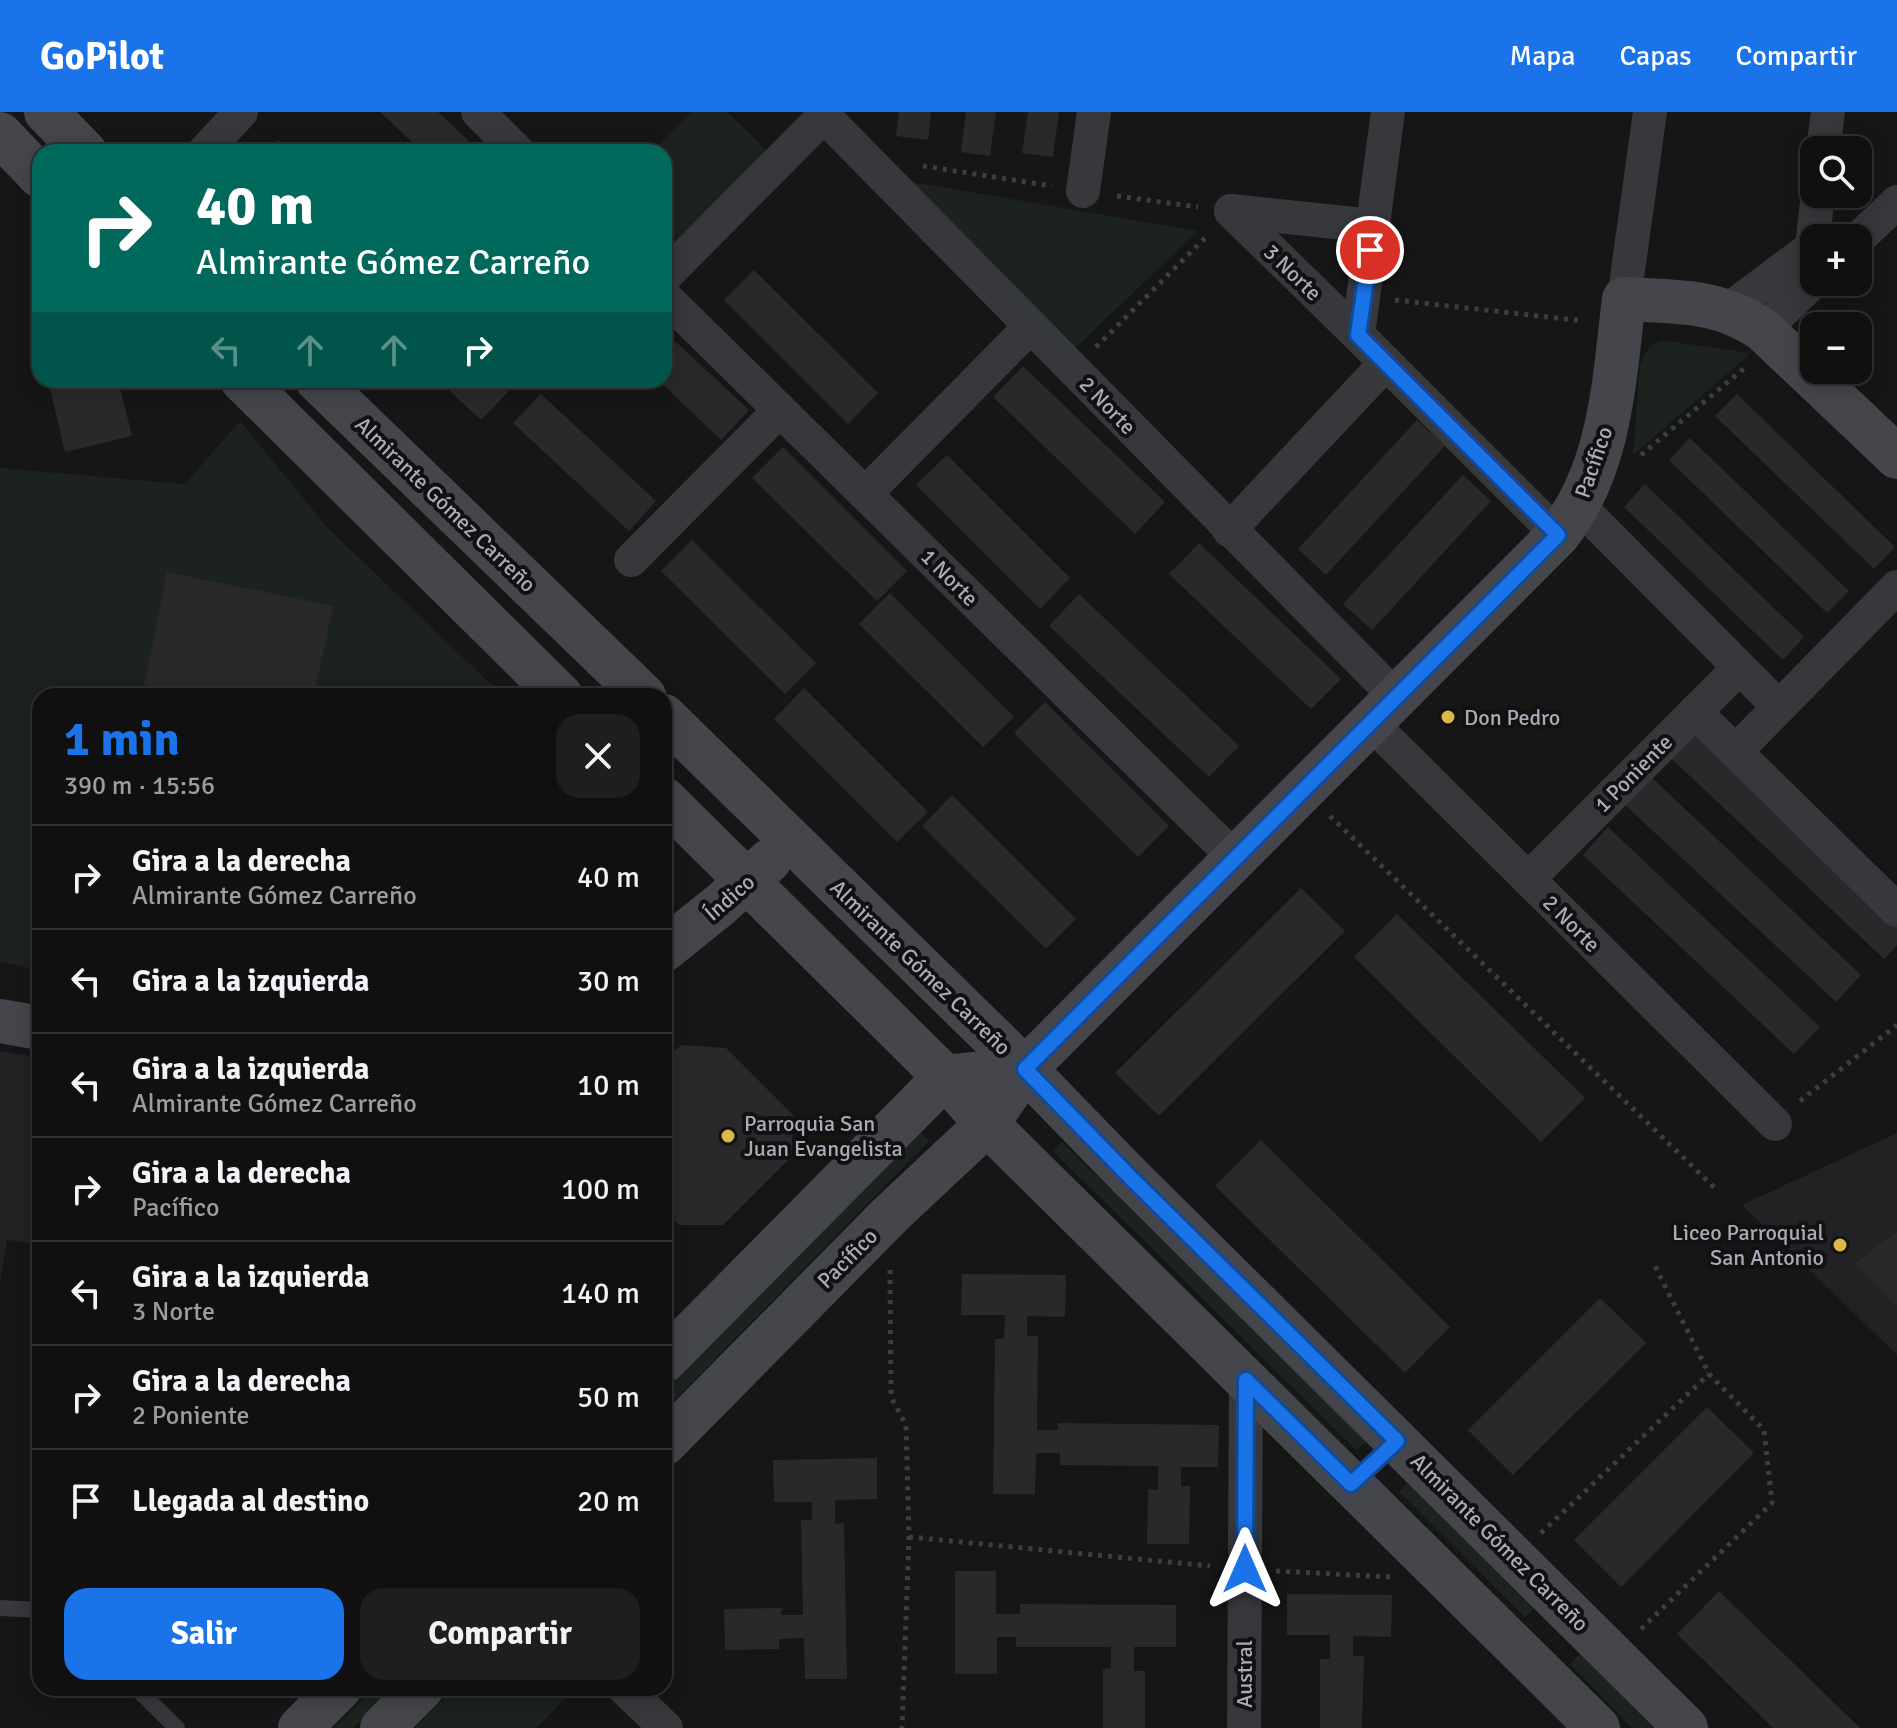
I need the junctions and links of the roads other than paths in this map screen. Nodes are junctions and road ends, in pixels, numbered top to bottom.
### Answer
1 (46, 112) edge
2 (241, 112) edge
3 (478, 112) edge
4 (1094, 112) edge
5 (1388, 112) edge
6 (1650, 112) edge
7 (1828, 112) edge
8 (822, 114) edge
9 (0, 134) edge
10 (1825, 136) edge
11 (77, 144) edge
12 (211, 144) edge
13 (510, 144) edge
14 (32, 168) edge
15 (1083, 191) dead end
16 (1897, 202) edge
17 (1816, 208) edge
18 (1373, 226) junction
19 (1872, 226) edge
20 (672, 269) edge
21 (1800, 292) edge
22 (672, 304) edge
23 (1622, 312) junction
24 (1031, 326) junction
25 (1756, 327) junction
26 (1358, 335) junction
27 (1386, 363) junction
28 (250, 388) edge
29 (325, 388) edge
30 (780, 410) junction
31 (1897, 457) edge
32 (865, 494) junction
33 (1568, 521) junction
34 (1229, 530) junction
35 (631, 560) dead end
36 (1897, 587) edge
37 (1739, 668) junction
38 (553, 688) edge
39 (636, 688) edge
40 (1779, 707) junction
41 (1383, 710) junction
42 (1695, 712) junction
43 (672, 724) edge
44 (1735, 752) junction
45 (672, 807) edge
46 (790, 839) junction
47 (1235, 858) junction
48 (1528, 879) junction
49 (748, 882) junction
50 (1897, 910) edge
51 (672, 944) edge
52 (0, 1021) edge
53 (32, 1027) edge
54 (1025, 1069) junction
55 (945, 1077) junction
56 (987, 1124) junction
57 (1775, 1124) road end
58 (672, 1353) edge
59 (1246, 1380) junction
60 (672, 1436) edge
61 (1397, 1441) junction
62 (1351, 1484) junction
63 (0, 1608) edge
64 (32, 1608) edge
65 (1568, 1609) junction
66 (1522, 1654) junction
67 (144, 1696) edge
68 (414, 1696) edge
69 (632, 1696) edge
70 (177, 1728) edge
71 (382, 1728) edge
72 (666, 1728) edge
73 (1244, 1728) edge
74 (1598, 1728) edge
75 (1686, 1728) edge

1 - 11 street
2 - 12 street
3 - 13 street
4 - 15 street
5 - 18 street
6 - 23 street, Pacífico
7 - 10 street
8 - 20 street
8 - 24 street, 2 Norte
9 - 14 street
16 - 19 street
17 - 25 street
18 - 26 street
18 - 26 street, 3 Norte
21 - 25 street
22 - 30 street, 1 Norte
23 - 25 street
23 - 33 street, Pacífico
24 - 32 street
24 - 34 street, 2 Norte
25 - 31 street
26 - 27 street, 3 Norte
27 - 33 street, 3 Norte
27 - 34 street
28 - 38 street
29 - 39 street, Almirante Gómez Carreño
30 - 32 street, 1 Norte
30 - 35 street
32 - 47 street, 1 Norte
33 - 37 street, 3 Norte
33 - 41 street, Pacífico
34 - 41 street, 2 Norte
36 - 40 street
37 - 40 street, 3 Norte
37 - 42 street, 1 Poniente
40 - 44 street
41 - 47 street, Pacífico
41 - 48 street, 2 Norte
42 - 44 street
42 - 48 street, 1 Poniente
43 - 46 street, Almirante Gómez Carreño
44 - 50 street
45 - 49 street
46 - 49 street, Índico
46 - 54 street, Almirante Gómez Carreño
47 - 54 street, Pacífico
48 - 57 street, 2 Norte
49 - 51 street, Índico
49 - 55 street
52 - 53 street
54 - 55 street
54 - 56 street, Pacífico
54 - 61 street, Almirante Gómez Carreño
55 - 56 street
55 - 58 street
56 - 59 street
56 - 60 street, Pacífico
59 - 62 street
59 - 73 street, Austral
61 - 62 street
61 - 65 street, Almirante Gómez Carreño
62 - 66 street
63 - 64 lane
65 - 66 street
65 - 75 street, Almirante Gómez Carreño
66 - 74 street
67 - 70 lane
68 - 71 street
69 - 72 street

